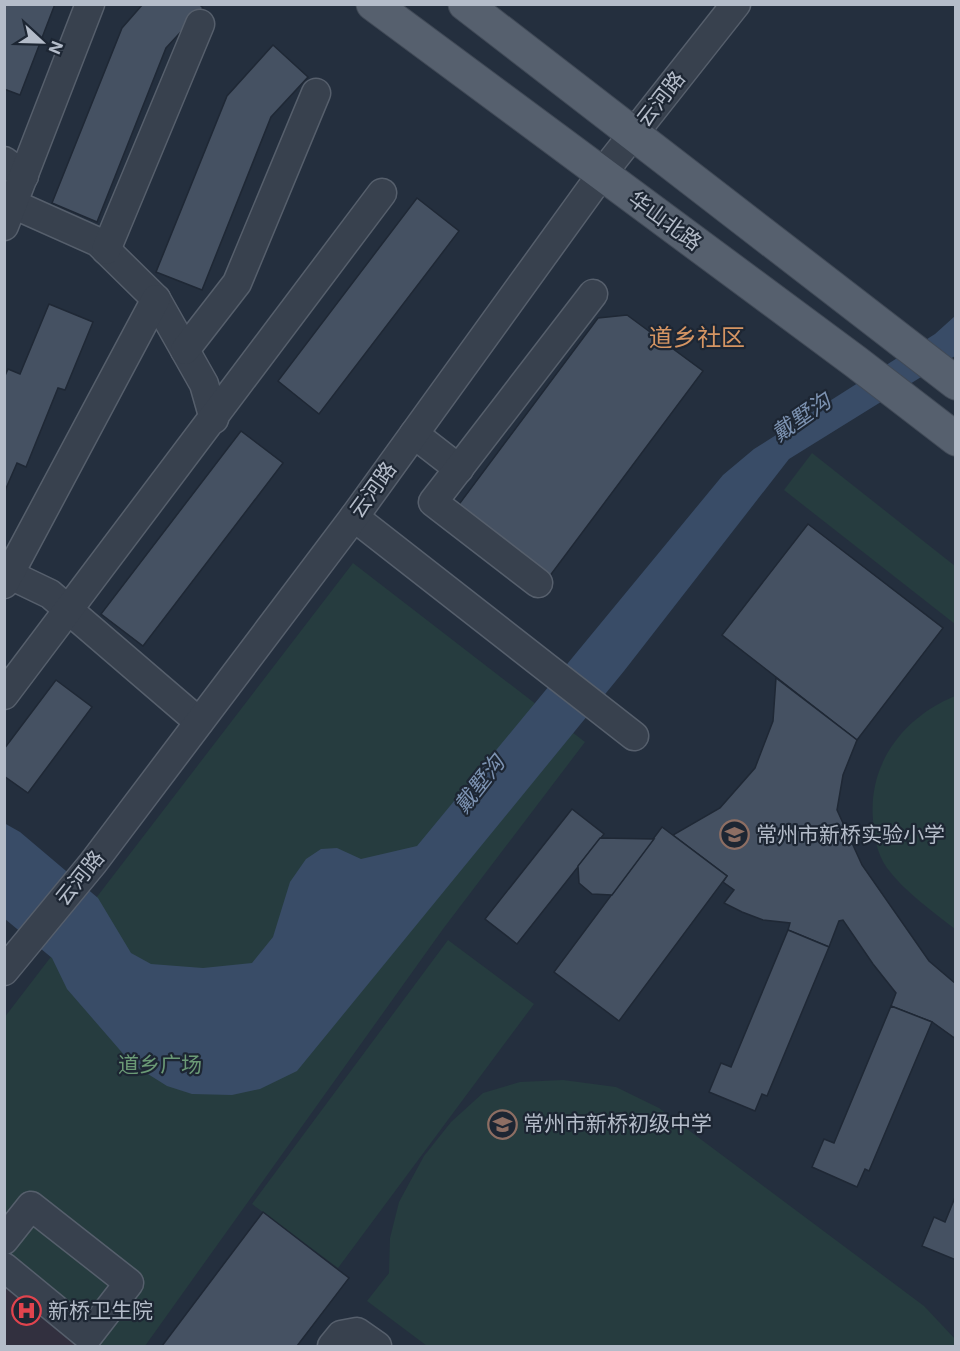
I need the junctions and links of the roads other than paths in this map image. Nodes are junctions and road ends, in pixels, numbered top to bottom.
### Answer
1 (90, 4) edge
2 (373, 4) edge
3 (465, 4) edge
4 (736, 4) edge
5 (200, 24) dead end
6 (316, 93) dead end
7 (633, 135) junction
8 (14, 169) edge
9 (601, 175) junction
10 (382, 193) dead end
11 (9, 215) edge
12 (106, 250) junction
13 (593, 294) dead end
14 (156, 299) junction
15 (185, 350) junction
16 (956, 383) edge
17 (214, 419) junction
18 (414, 434) junction
19 (956, 439) edge
20 (459, 469) junction
21 (354, 517) junction
22 (6, 577) edge
23 (538, 583) dead end
24 (70, 611) junction
25 (4, 695) edge
26 (199, 722) junction
27 (634, 735) dead end
28 (4, 971) edge
29 (4, 1240) edge
30 (4, 1267) edge
31 (332, 1347) edge
32 (376, 1347) edge

1 - 8 street
2 - 9 main road, 华山北路
3 - 7 main road
4 - 7 street, 云河路
5 - 12 street
6 - 15 street
7 - 9 street, 云河路
7 - 16 main road
8 - 11 street
9 - 18 street, 云河路
9 - 19 main road, 华山北路
10 - 17 street
11 - 12 street
12 - 14 street
13 - 20 street
14 - 15 street
14 - 22 street
15 - 17 street
17 - 24 street
18 - 20 street
18 - 21 street, 云河路
20 - 23 street
21 - 26 street, 云河路
21 - 27 street
22 - 24 street
24 - 25 street
24 - 26 street
26 - 28 street, 云河路
29 - 30 street
31 - 32 street

